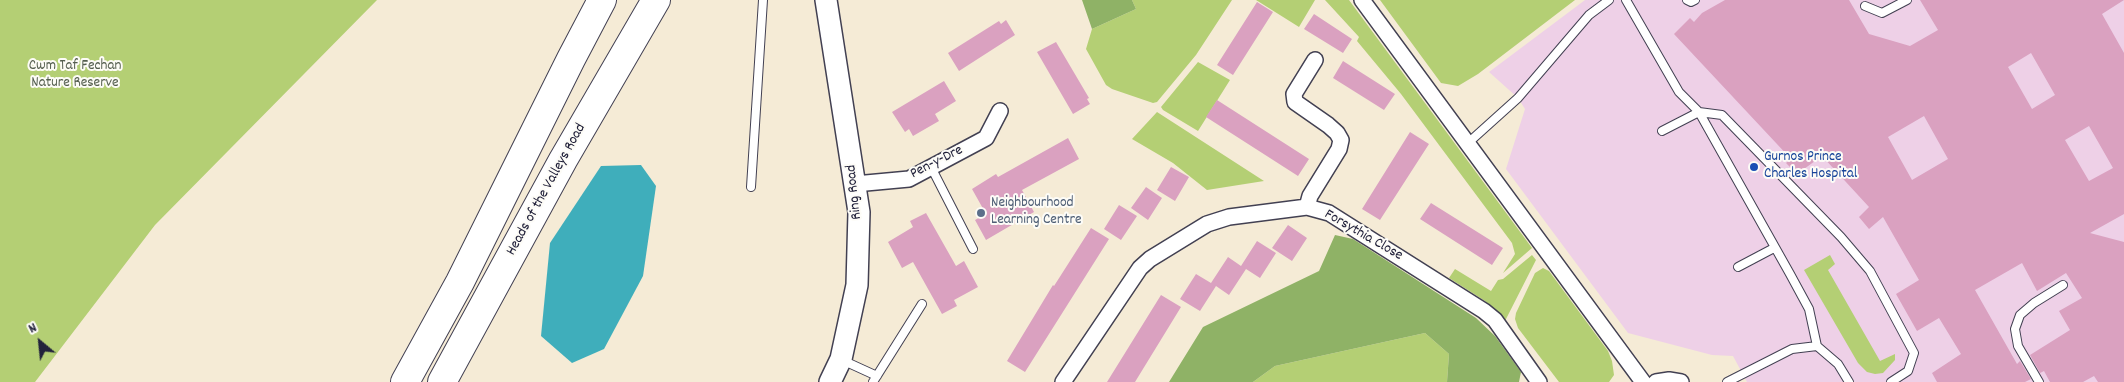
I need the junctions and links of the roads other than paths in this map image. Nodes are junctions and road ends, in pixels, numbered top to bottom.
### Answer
1 (602, 0) edge
2 (656, 0) edge
3 (762, 0) edge
4 (826, 0) edge
5 (1362, 0) edge
6 (1609, 0) edge
7 (1626, 0) edge
8 (1688, 0) edge
9 (1695, 0) edge
10 (1907, 0) edge
11 (1865, 6) dead end
12 (1315, 60) dead end
13 (1000, 111) dead end
14 (1699, 112) junction
15 (1662, 131) dead end
16 (1468, 143) junction
17 (930, 168) junction
18 (855, 184) junction
19 (751, 188) dead end
20 (1307, 207) junction
21 (1774, 248) junction
22 (973, 249) dead end
23 (1738, 267) dead end
24 (2063, 285) dead end
25 (922, 304) dead end
26 (1817, 346) junction
27 (841, 359) junction
28 (875, 379) edge
29 (405, 382) edge
30 (442, 382) edge
31 (830, 382) edge
32 (1063, 382) edge
33 (1539, 382) edge
34 (1643, 382) edge
35 (1656, 382) edge
36 (1681, 382) edge
37 (1727, 382) edge
38 (1849, 382) edge
39 (1891, 382) edge
40 (2039, 382) edge

1 - 29 highway
2 - 30 highway, Heads of the Valleys Road
3 - 19 lane
4 - 18 street, Ring Road
5 - 16 street
6 - 16 lane
7 - 14 lane
8 - 9 lane
10 - 11 lane
12 - 20 street
13 - 17 street, Pen-y-Dre
14 - 15 lane
14 - 21 lane
14 - 39 lane
16 - 34 street
17 - 18 street, Pen-y-Dre
17 - 22 lane
18 - 27 street, Ring Road
20 - 32 street, Forsythia Close
20 - 33 street, Forsythia Close
21 - 23 lane
21 - 26 lane
24 - 40 lane
25 - 28 lane
26 - 37 lane
26 - 38 lane
27 - 28 lane
27 - 31 street, Ring Road
35 - 36 street

